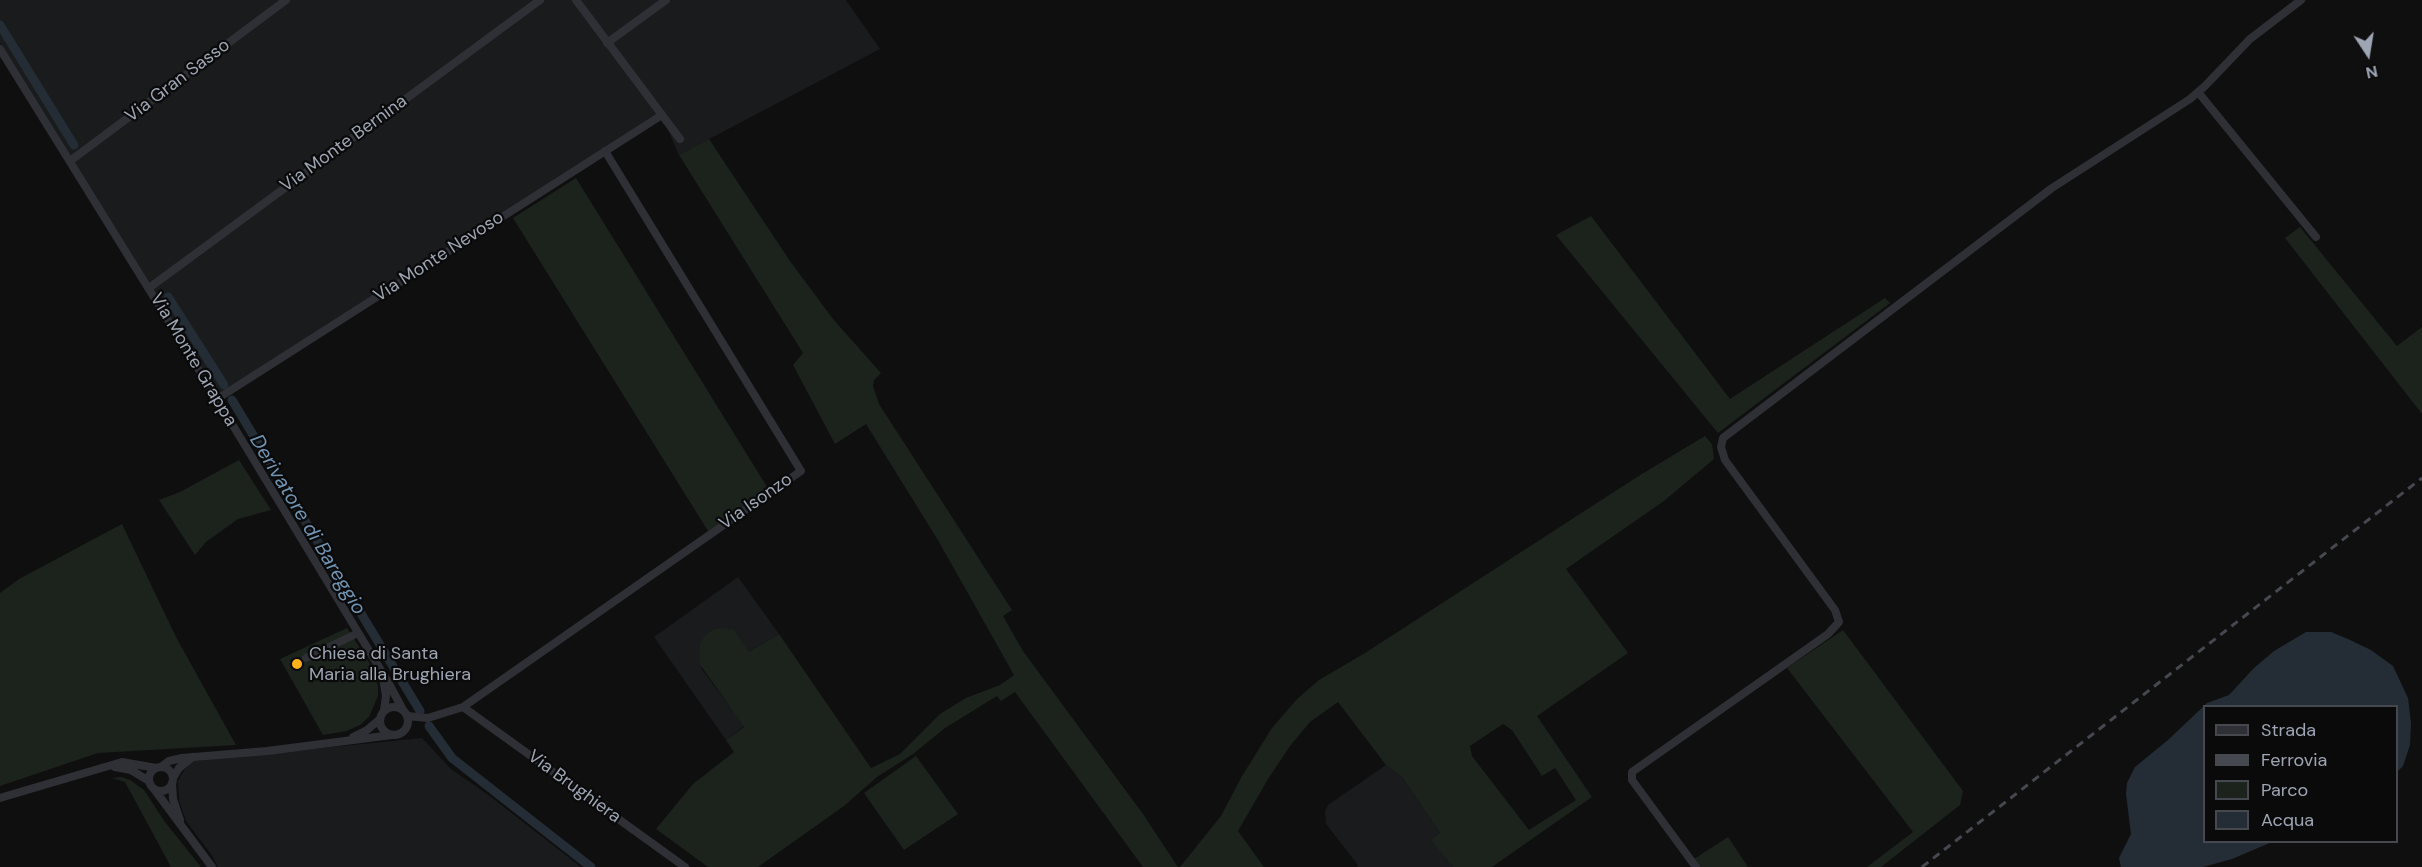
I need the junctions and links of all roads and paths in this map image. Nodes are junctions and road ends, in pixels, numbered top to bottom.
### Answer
1 (286, 0) edge
2 (540, 0) edge
3 (576, 0) edge
4 (666, 0) edge
5 (2301, 0) edge
6 (607, 42) junction
7 (0, 49) edge
8 (2198, 92) junction
9 (662, 115) junction
10 (681, 139) dead end
11 (605, 151) junction
12 (70, 161) junction
13 (2316, 237) dead end
14 (149, 288) junction
15 (217, 399) junction
16 (358, 633) junction
17 (306, 658) dead end
18 (382, 674) junction
19 (463, 707) junction
20 (384, 710) junction
21 (405, 713) junction
22 (428, 718) junction
23 (380, 719) junction
24 (404, 730) junction
25 (392, 735) junction
26 (346, 740) junction
27 (193, 757) junction
28 (103, 766) junction
29 (159, 768) junction
30 (172, 781) junction
31 (151, 785) junction
32 (0, 798) edge
33 (181, 823) junction
34 (212, 867) edge
35 (685, 867) edge
36 (1696, 867) edge

1 - 12 street, Via Gran Sasso
2 - 14 street, Via Monte Bernina
3 - 6 street
4 - 6 street
5 - 8 street
6 - 9 street
7 - 12 street, Via Monte Grappa
8 - 13 street
8 - 36 street
9 - 10 street
9 - 11 street, Via Monte Nevoso
11 - 15 street, Via Monte Nevoso
11 - 19 street, Via Isonzo
12 - 14 street, Via Monte Grappa
14 - 15 street, Via Monte Grappa
15 - 16 street, Via Monte Grappa
16 - 17 street
16 - 18 street, Via Monte Grappa
18 - 20 street, Via Monte Grappa
18 - 21 street, Via Monte Grappa
19 - 22 street
19 - 35 street, Via Brughiera
20 - 21 street
20 - 23 street, Via Monte Grappa
21 - 22 street
21 - 24 street
22 - 24 street
23 - 25 street
23 - 26 street
24 - 25 street
25 - 26 street
26 - 27 street
27 - 29 street
27 - 30 street
28 - 29 street
28 - 31 street
28 - 32 street
29 - 30 street
29 - 31 street
30 - 31 street
30 - 33 street
31 - 33 street
33 - 34 street

